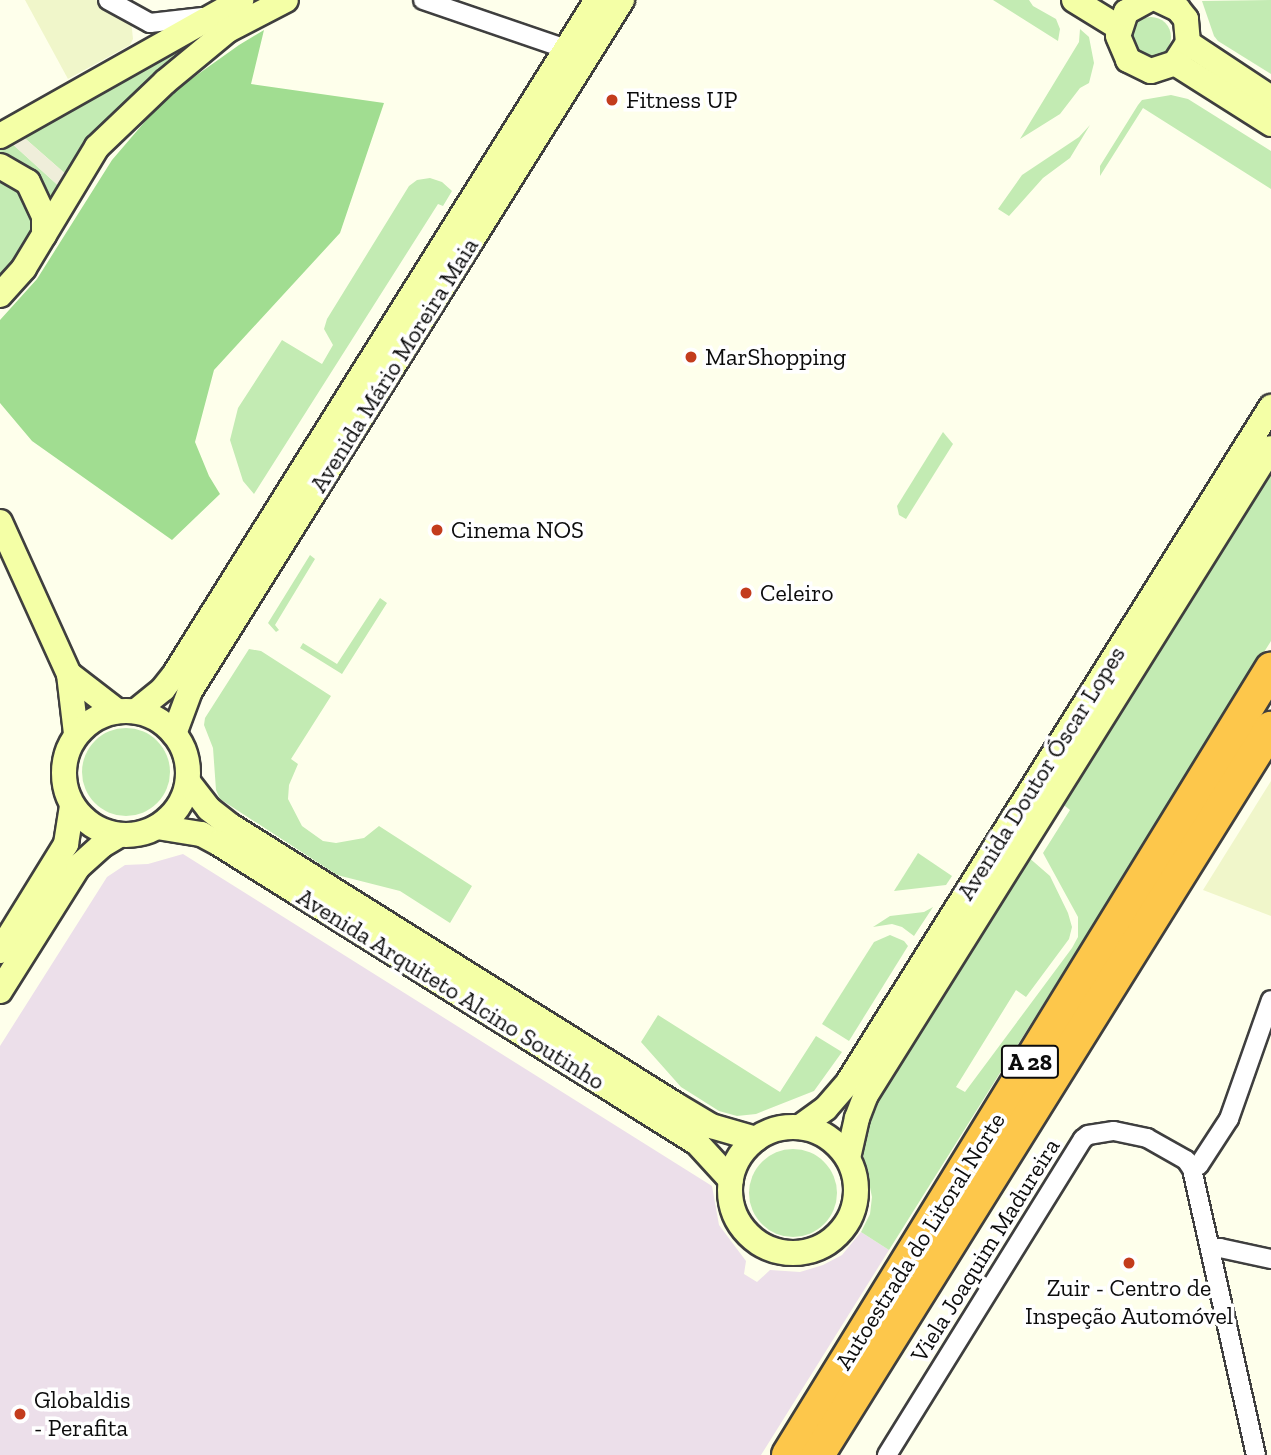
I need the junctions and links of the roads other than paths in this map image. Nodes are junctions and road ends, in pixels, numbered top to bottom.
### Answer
1 (108, 0) edge
2 (241, 0) edge
3 (286, 0) edge
4 (423, 0) edge
5 (597, 0) edge
6 (622, 0) edge
7 (1074, 0) edge
8 (1159, 0) edge
9 (1133, 2) edge
10 (209, 16) junction
11 (150, 23) junction
12 (1118, 27) junction
13 (566, 49) junction
14 (1182, 53) junction
15 (138, 59) junction
16 (1271, 98) edge
17 (1271, 124) edge
18 (0, 136) edge
19 (0, 166) edge
20 (44, 235) junction
21 (0, 295) edge
22 (1271, 407) edge
23 (1271, 448) edge
24 (0, 522) edge
25 (1271, 669) edge
26 (69, 674) junction
27 (126, 711) junction
28 (1271, 728) edge
29 (76, 734) junction
30 (174, 734) junction
31 (188, 782) junction
32 (72, 805) junction
33 (157, 827) junction
34 (119, 835) junction
35 (0, 951) edge
36 (0, 991) edge
37 (1271, 1000) edge
38 (800, 1127) junction
39 (756, 1139) junction
40 (848, 1158) junction
41 (1192, 1169) junction
42 (731, 1180) junction
43 (1211, 1249) junction
44 (1271, 1259) edge
45 (788, 1455) edge
46 (818, 1455) edge
47 (887, 1455) edge
48 (1256, 1455) edge

1 - 11 street
2 - 10 main road
3 - 20 main road
4 - 13 street
5 - 13 main road, Avenida Mário Moreira Maia
6 - 30 main road, Avenida Mário Moreira Maia
7 - 12 main road
8 - 14 main road
9 - 12 main road
10 - 11 street
10 - 15 main road
11 - 15 street
12 - 14 main road
13 - 27 main road, Avenida Mário Moreira Maia
14 - 16 main road
14 - 17 main road
15 - 18 main road
19 - 20 main road
20 - 21 main road
22 - 38 main road, Avenida Doutor Óscar Lopes
23 - 40 main road, Avenida Doutor Óscar Lopes
24 - 26 main road
25 - 45 highway, Autoestrada do Litoral Norte / A 28
26 - 27 main road
26 - 29 main road
27 - 29 main road
27 - 30 main road
28 - 46 highway, Autoestrada do Litoral Norte / A 28
29 - 32 main road
30 - 31 main road
31 - 33 main road
31 - 39 main road, Avenida Arquiteto Alcino Soutinho
32 - 34 main road
32 - 35 main road
33 - 34 main road
33 - 42 main road, Avenida Arquiteto Alcino Soutinho
34 - 36 main road
37 - 41 street
38 - 39 main road
38 - 40 main road
39 - 42 main road
40 - 42 main road
41 - 43 street
41 - 47 street, Viela Joaquim Madureira
43 - 44 street
43 - 48 street

